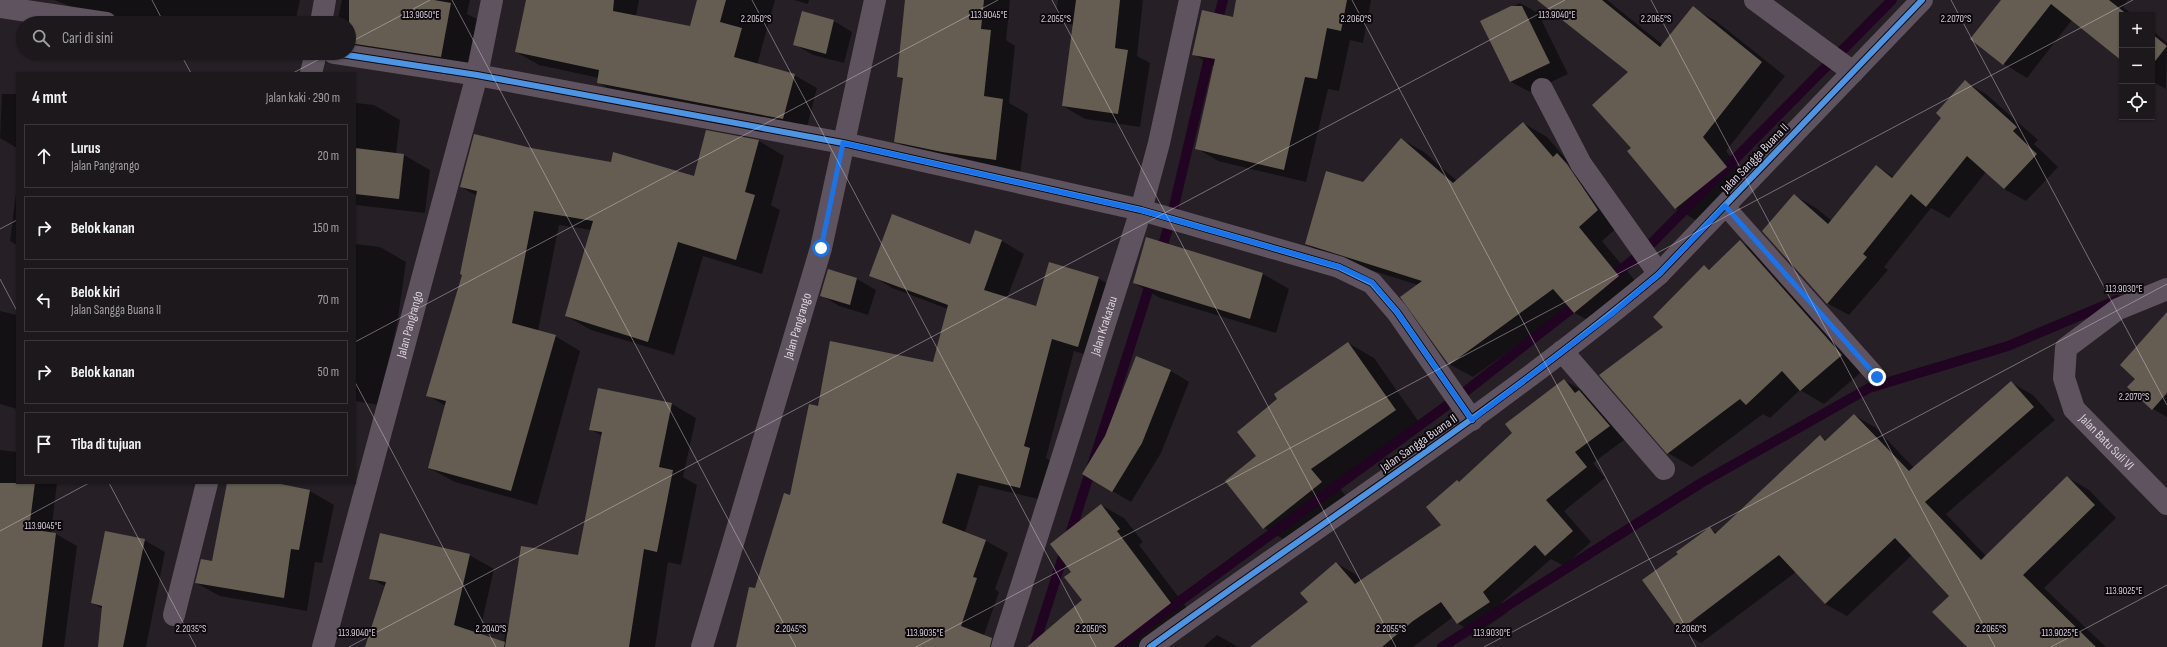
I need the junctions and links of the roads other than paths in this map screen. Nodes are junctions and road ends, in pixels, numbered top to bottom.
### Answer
1 (325, 0) edge
2 (492, 0) edge
3 (875, 0) edge
4 (1190, 0) edge
5 (1755, 0) edge
6 (1922, 0) edge
7 (0, 7) edge
8 (60, 16) edge
9 (322, 16) edge
10 (356, 56) edge
11 (314, 60) edge
12 (311, 72) edge
13 (1853, 72) junction
14 (478, 74) junction
15 (1542, 89) dead end
16 (843, 143) junction
17 (1725, 206) junction
18 (1140, 210) junction
19 (1659, 274) junction
20 (2167, 289) edge
21 (1562, 351) junction
22 (1877, 377) dead end
23 (1472, 420) junction
24 (1664, 468) dead end
25 (208, 484) edge
26 (2167, 504) edge
27 (174, 615) dead end
28 (323, 647) edge
29 (702, 647) edge
30 (1002, 647) edge
31 (1150, 647) edge

1 - 9 street
2 - 14 street, Jalan Pangrango
3 - 16 street, Jalan Pangrango
4 - 18 street, Jalan Krakatau
5 - 13 street
6 - 13 street, Jalan Sangga Buana II
7 - 8 street
10 - 14 street
11 - 12 street
13 - 17 street, Jalan Sangga Buana II
14 - 16 street
14 - 28 street, Jalan Pangrango
15 - 19 street
16 - 18 street
16 - 29 street, Jalan Pangrango
17 - 19 street, Jalan Sangga Buana II
17 - 22 lane
18 - 23 street
18 - 30 street, Jalan Krakatau
19 - 21 street, Jalan Sangga Buana II
20 - 26 street, Jalan Batu Suli VI
21 - 23 street, Jalan Sangga Buana II
21 - 24 street
23 - 31 street, Jalan Sangga Buana II
25 - 27 street

